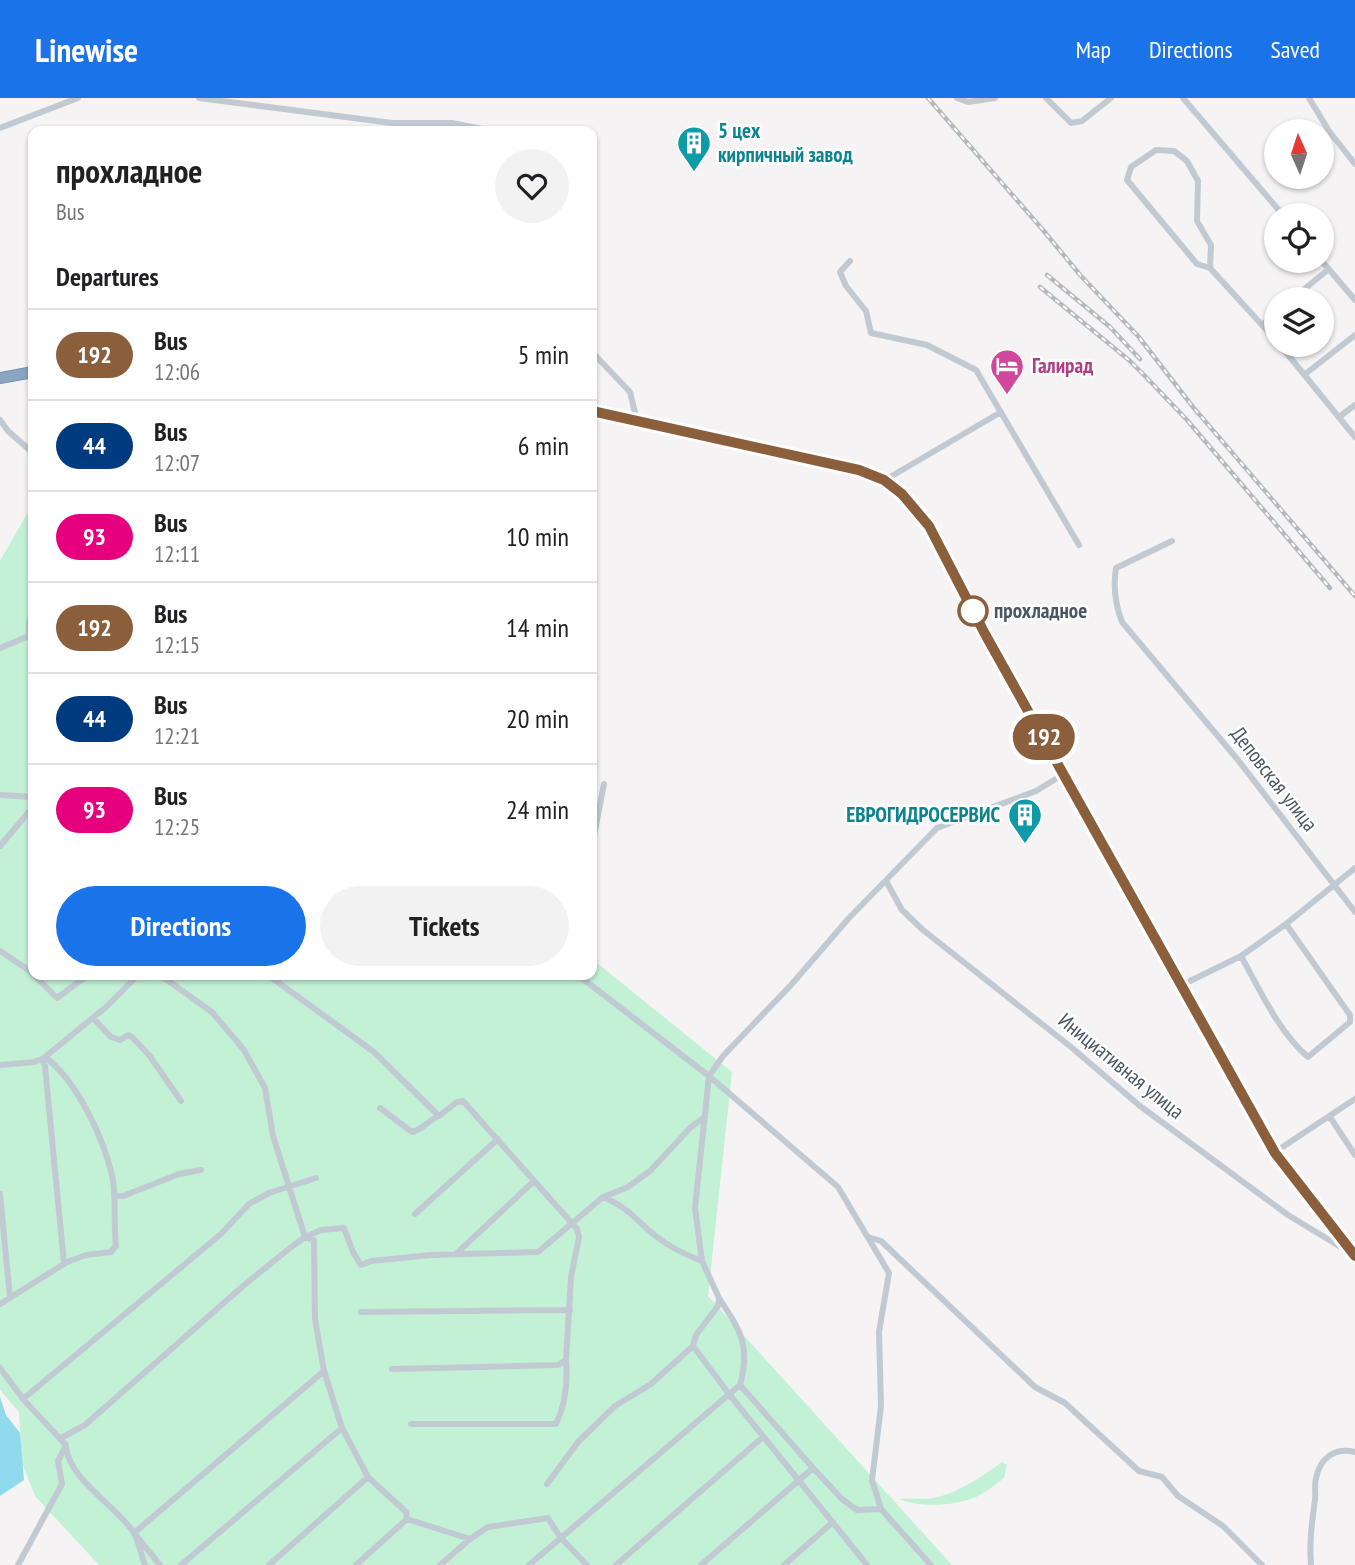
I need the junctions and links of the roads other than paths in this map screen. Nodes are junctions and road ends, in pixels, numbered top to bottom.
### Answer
1 (78, 98) edge
2 (200, 98) edge
3 (957, 98) edge
4 (995, 98) edge
5 (1046, 98) edge
6 (1111, 98) edge
7 (1183, 98) edge
8 (1309, 98) edge
9 (467, 126) edge
10 (0, 128) edge
11 (1355, 164) edge
12 (1273, 203) edge
13 (850, 261) dead end
14 (1210, 268) junction
15 (1323, 273) edge
16 (1333, 273) edge
17 (1306, 287) edge
18 (1355, 300) edge
19 (1262, 325) joint
20 (1264, 327) edge
21 (1355, 335) edge
22 (597, 357) edge
23 (1290, 357) edge
24 (28, 373) edge
25 (1304, 375) junction
26 (0, 378) edge
27 (1355, 405) edge
28 (597, 412) edge
29 (1000, 412) junction
30 (1339, 417) junction
31 (0, 420) edge
32 (637, 421) junction
33 (1355, 437) edge
34 (28, 449) edge
35 (884, 480) junction
36 (1172, 541) dead end
37 (1079, 545) dead end
38 (28, 636) edge
39 (0, 648) edge
40 (1064, 774) junction
41 (604, 784) dead end
42 (0, 795) edge
43 (28, 797) edge
44 (28, 813) edge
45 (597, 820) edge
46 (0, 846) edge
47 (1355, 868) edge
48 (886, 881) junction
49 (1335, 884) junction
50 (1355, 912) edge
51 (1286, 923) junction
52 (0, 951) edge
53 (1241, 956) junction
54 (28, 970) edge
55 (39, 980) edge
56 (81, 980) edge
57 (133, 980) edge
58 (167, 980) edge
59 (275, 980) edge
60 (584, 980) edge
61 (1182, 985) junction
62 (93, 1018) junction
63 (44, 1058) junction
64 (0, 1065) edge
65 (709, 1076) junction
66 (1355, 1099) edge
67 (181, 1101) dead end
68 (380, 1108) dead end
69 (439, 1116) junction
70 (705, 1117) junction
71 (1331, 1117) junction
72 (498, 1139) junction
73 (1275, 1153) junction
74 (1355, 1155) edge
75 (201, 1170) dead end
76 (316, 1178) dead end
77 (534, 1181) junction
78 (289, 1185) junction
79 (0, 1194) edge
80 (114, 1196) junction
81 (603, 1197) junction
82 (415, 1214) dead end
83 (573, 1223) junction
84 (304, 1237) junction
85 (867, 1237) junction
86 (456, 1254) junction
87 (1354, 1255) edge
88 (702, 1261) junction
89 (64, 1264) junction
90 (10, 1298) junction
91 (719, 1298) junction
92 (0, 1304) edge
93 (570, 1310) junction
94 (361, 1312) dead end
95 (693, 1346) junction
96 (566, 1360) junction
97 (0, 1367) edge
98 (392, 1369) dead end
99 (324, 1371) junction
100 (740, 1385) junction
101 (729, 1394) junction
102 (23, 1399) junction
103 (411, 1424) dead end
104 (342, 1428) junction
105 (763, 1437) junction
106 (61, 1438) junction
107 (66, 1445) junction
108 (1355, 1452) edge
109 (813, 1468) junction
110 (369, 1478) junction
111 (800, 1480) junction
112 (547, 1484) dead end
113 (881, 1509) junction
114 (407, 1519) junction
115 (833, 1522) junction
116 (134, 1533) junction
117 (559, 1537) junction
118 (470, 1539) junction
119 (18, 1565) edge
120 (145, 1565) edge
121 (160, 1565) edge
122 (181, 1565) edge
123 (269, 1565) edge
124 (356, 1565) edge
125 (440, 1565) edge
126 (529, 1565) edge
127 (587, 1565) edge
128 (616, 1565) edge
129 (701, 1565) edge
130 (784, 1565) edge
131 (867, 1565) edge
132 (931, 1565) edge
133 (1262, 1565) edge
134 (1311, 1565) edge

1 - 10 street
2 - 9 street
3 - 4 street
5 - 6 street
7 - 12 street
8 - 11 street
13 - 29 street
14 - 14 street
14 - 19 street
15 - 17 street
16 - 18 street
19 - 20 street
21 - 25 street
22 - 32 street
23 - 25 street
24 - 26 highway
25 - 30 street
27 - 30 street
28 - 32 highway
29 - 35 street
29 - 37 street
30 - 33 street
31 - 34 street
32 - 35 highway
35 - 40 highway
36 - 49 street, Деповская улица
38 - 39 street
40 - 48 street
40 - 61 highway
41 - 45 street
42 - 43 street
44 - 46 street
47 - 49 street
48 - 65 street
48 - 87 street, Инициативная улица
49 - 50 street, Деповская улица
49 - 51 street
51 - 53 street
51 - 53 street
52 - 54 street
53 - 61 street
55 - 56 street
57 - 62 street
58 - 78 street
59 - 69 street
60 - 65 street
61 - 73 highway
62 - 63 street
62 - 67 street
63 - 64 street
63 - 80 street
63 - 89 street
65 - 70 street
65 - 85 street
66 - 71 street
68 - 69 street
69 - 72 street
70 - 81 street
70 - 88 street
71 - 73 street
71 - 74 street
72 - 77 street
72 - 82 street
73 - 87 highway
75 - 80 street
76 - 78 street
77 - 83 street
77 - 86 street
78 - 84 street
78 - 102 street
79 - 90 street
80 - 89 street
81 - 83 street
81 - 88 street
83 - 86 street
83 - 93 street
84 - 86 street
84 - 99 street
84 - 106 street
85 - 113 street
85 - 133 street
88 - 91 street
89 - 90 street
90 - 92 street
91 - 95 street
91 - 100 street
93 - 94 street
93 - 96 street
95 - 101 street
95 - 112 street
96 - 98 street
96 - 103 street
97 - 102 street
99 - 104 street
99 - 116 street
100 - 101 street
100 - 109 street
101 - 105 street
101 - 117 street
102 - 106 street
104 - 110 street
104 - 122 street
105 - 111 street
105 - 128 street
106 - 107 street
107 - 116 street
107 - 119 street
108 - 134 street
109 - 111 street
109 - 113 street
110 - 114 street
110 - 123 street
111 - 115 street
111 - 129 street
113 - 132 street
114 - 118 street
114 - 124 street
115 - 130 street
115 - 131 street
116 - 120 street
116 - 121 street
117 - 118 street
117 - 126 street
117 - 127 street
118 - 125 street

